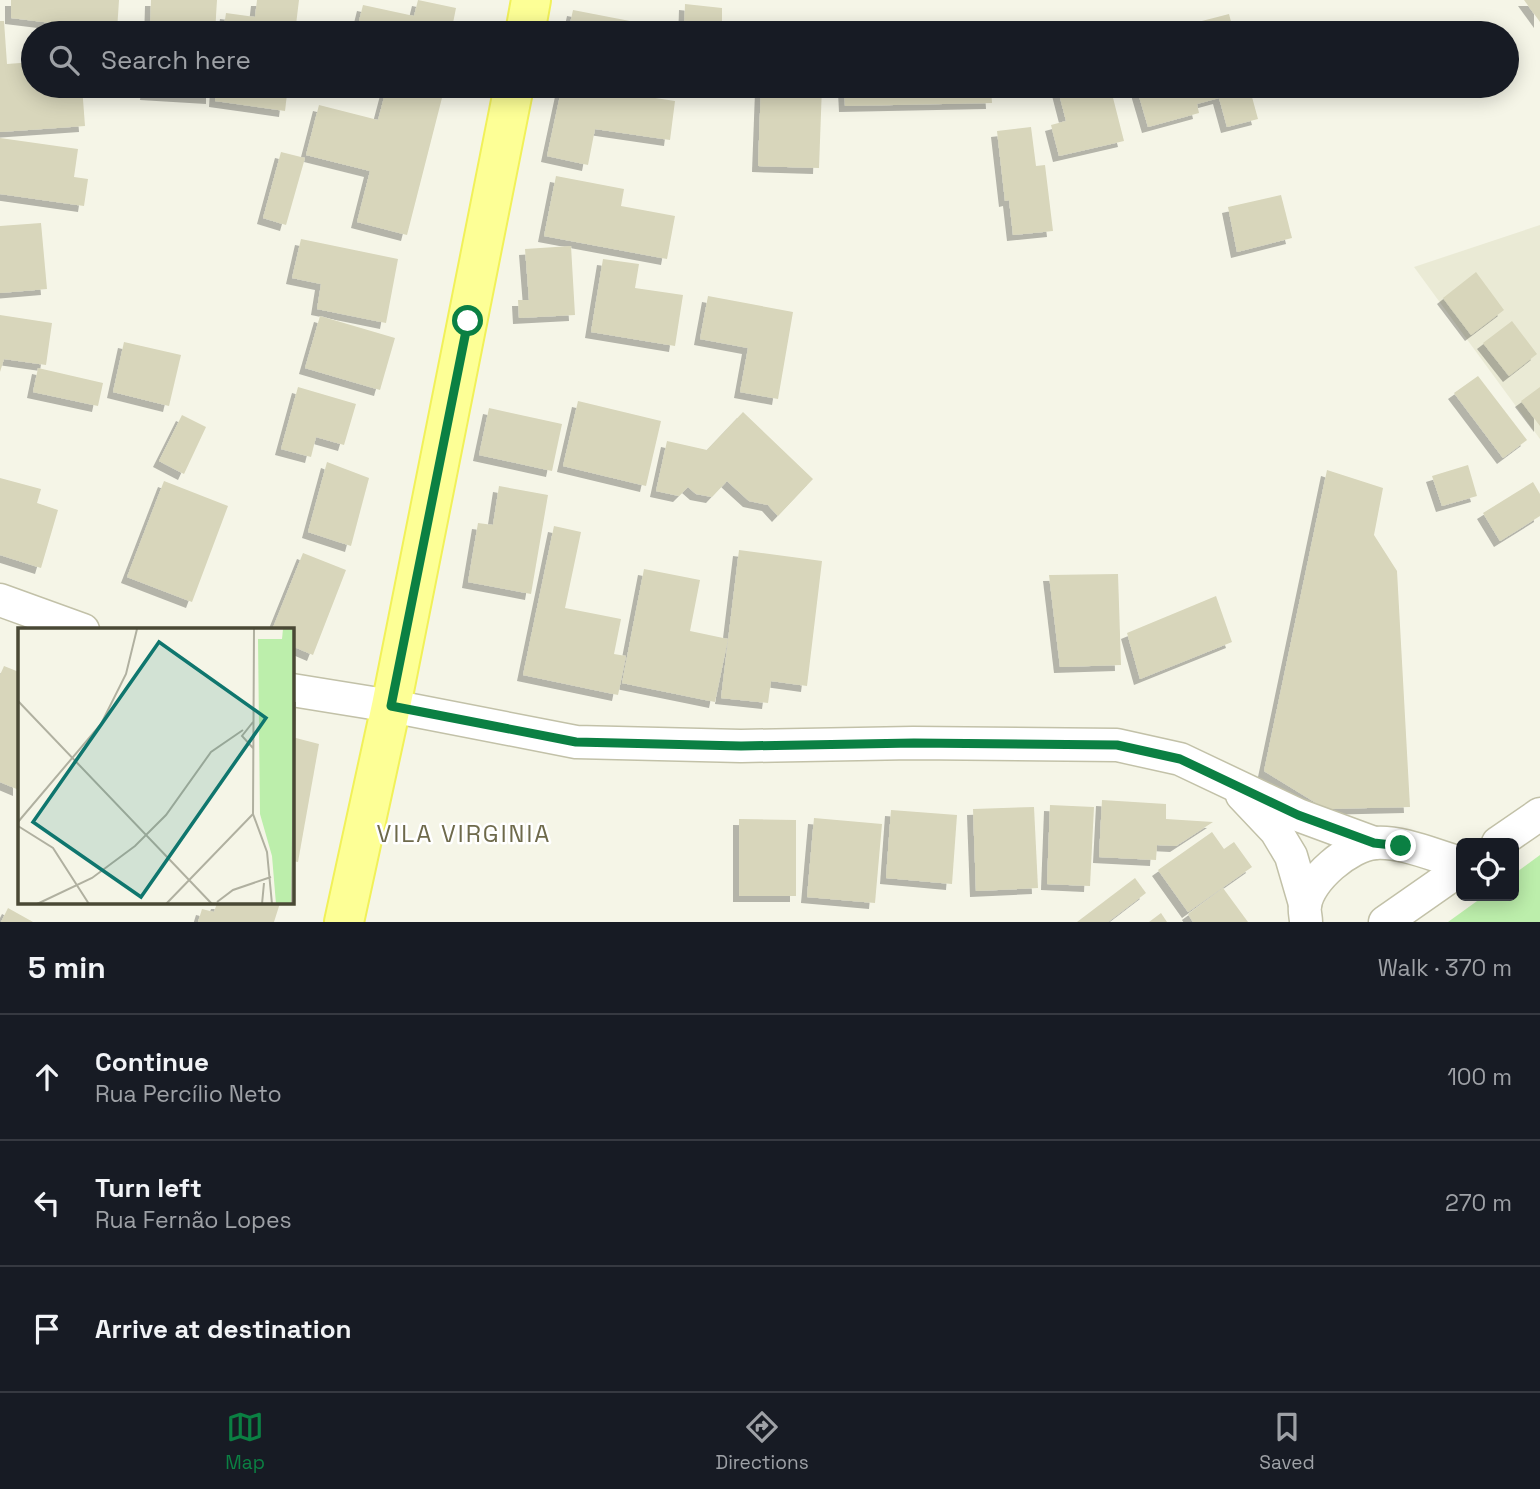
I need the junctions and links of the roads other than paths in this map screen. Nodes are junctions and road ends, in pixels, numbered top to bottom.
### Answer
1 (531, 0) edge
2 (527, 21) edge
3 (512, 98) edge
4 (0, 600) edge
5 (77, 628) edge
6 (294, 690) edge
7 (391, 706) junction
8 (1232, 783) junction
9 (1540, 814) edge
10 (1505, 838) edge
11 (1374, 843) junction
12 (1456, 862) edge
13 (1456, 872) edge
14 (1306, 913) edge
15 (344, 922) edge
16 (1385, 922) edge

1 - 2 main road
3 - 7 main road
4 - 5 street
6 - 7 street
7 - 8 street
7 - 15 main road
8 - 11 street
8 - 14 street
9 - 10 street
11 - 12 street
11 - 14 street
13 - 16 street

